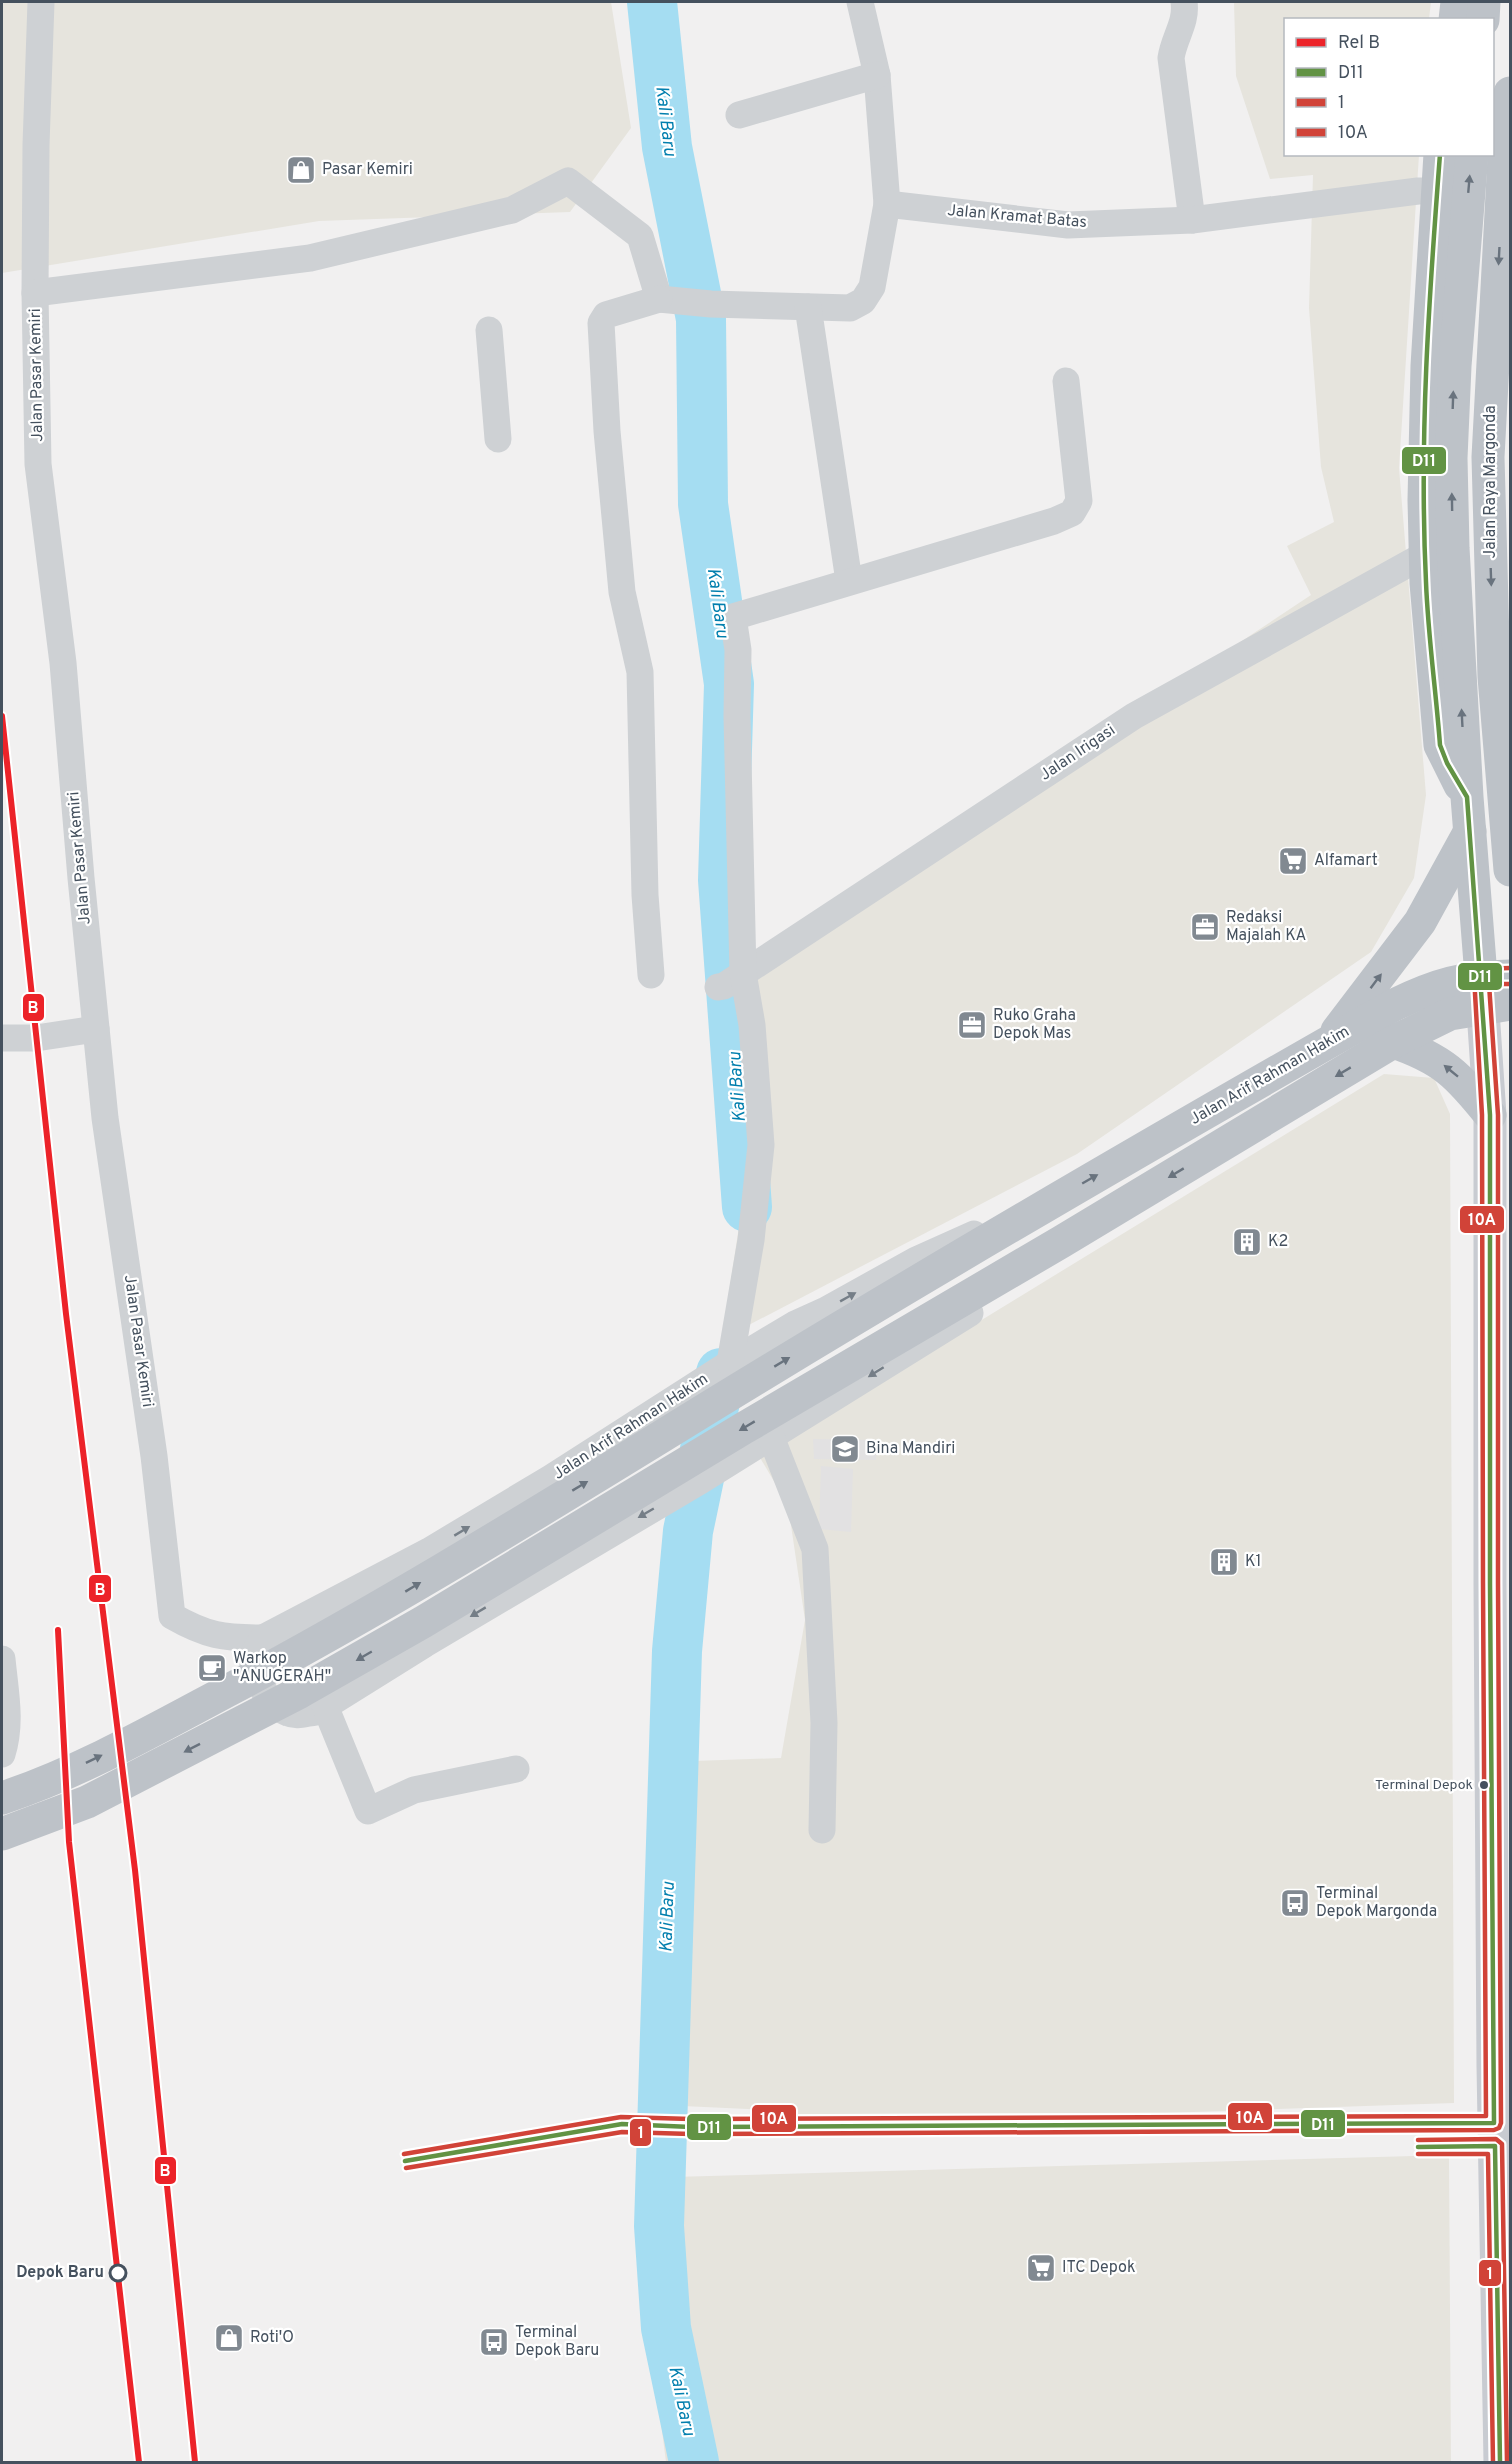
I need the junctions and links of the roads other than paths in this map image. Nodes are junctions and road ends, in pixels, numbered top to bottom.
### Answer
1 (41, 2) edge
2 (860, 2) edge
3 (1184, 2) edge
4 (1457, 2) edge
5 (1484, 2) edge
6 (1455, 18) edge
7 (1483, 18) edge
8 (877, 75) junction
9 (1510, 93) edge
10 (739, 115) dead end
11 (1440, 156) edge
12 (1472, 156) edge
13 (1437, 191) junction
14 (887, 204) junction
15 (1192, 220) junction
16 (35, 293) junction
17 (663, 300) junction
18 (808, 307) junction
19 (489, 330) dead end
20 (1441, 366) junction
21 (1066, 381) dead end
22 (498, 439) dead end
23 (1499, 458) edge
24 (1426, 554) junction
25 (849, 581) junction
26 (1502, 675) edge
27 (1467, 798) junction
28 (1470, 831) junction
29 (1510, 870) edge
30 (651, 975) dead end
31 (1496, 976) edge
32 (730, 981) junction
33 (1497, 1006) edge
34 (96, 1029) junction
35 (2, 1038) edge
36 (1393, 1042) junction
37 (1327, 1044) junction
38 (1490, 1115) junction
39 (1040, 1209) junction
40 (1061, 1242) junction
41 (730, 1363) junction
42 (771, 1437) junction
43 (263, 1638) junction
44 (2, 1659) edge
45 (325, 1706) junction
46 (2, 1754) edge
47 (516, 1769) dead end
48 (2, 1798) edge
49 (822, 1830) dead end
50 (2, 1834) edge
51 (1500, 2463) edge

1 - 16 street, Jalan Pasar Kemiri
2 - 8 street
3 - 15 street
4 - 6 highway
5 - 7 highway
8 - 10 street
8 - 14 street
9 -> 23 highway, Jalan Raya Margonda
11 - 13 highway
20 -> 12 highway
13 - 15 street, Jalan Kramat Batas
13 - 20 highway
14 - 15 street, Jalan Kramat Batas
14 - 18 street
16 - 17 street
16 - 34 street, Jalan Pasar Kemiri
17 - 18 street
17 - 30 street
18 - 25 street
19 - 22 street
20 - 24 highway
27 -> 20 highway
21 - 25 street
23 -> 26 highway, Jalan Raya Margonda
24 - 27 highway
24 - 32 street, Jalan Irigasi
25 - 32 street
26 - 29 highway, Jalan Raya Margonda
27 - 28 highway
28 - 31 highway
37 -> 28 highway
31 - 33 main road
31 - 37 highway, Jalan Arif Rahman Hakim
32 - 41 street
33 - 36 highway, Jalan Arif Rahman Hakim
33 - 38 main road
34 - 35 street
34 - 43 street, Jalan Pasar Kemiri
38 -> 36 highway
36 -> 40 highway, Jalan Arif Rahman Hakim
39 -> 37 highway, Jalan Arif Rahman Hakim
38 - 51 main road
41 -> 39 street, Jalan Arif Rahman Hakim
48 -> 39 highway, Jalan Arif Rahman Hakim
40 -> 42 street, Jalan Arif Rahman Hakim
40 -> 50 highway, Jalan Arif Rahman Hakim
43 -> 41 street, Jalan Arif Rahman Hakim
42 -> 45 street, Jalan Arif Rahman Hakim
42 - 49 street
43 - 45 street, Jalan Arif Rahman Hakim
44 - 46 street
45 - 47 street

